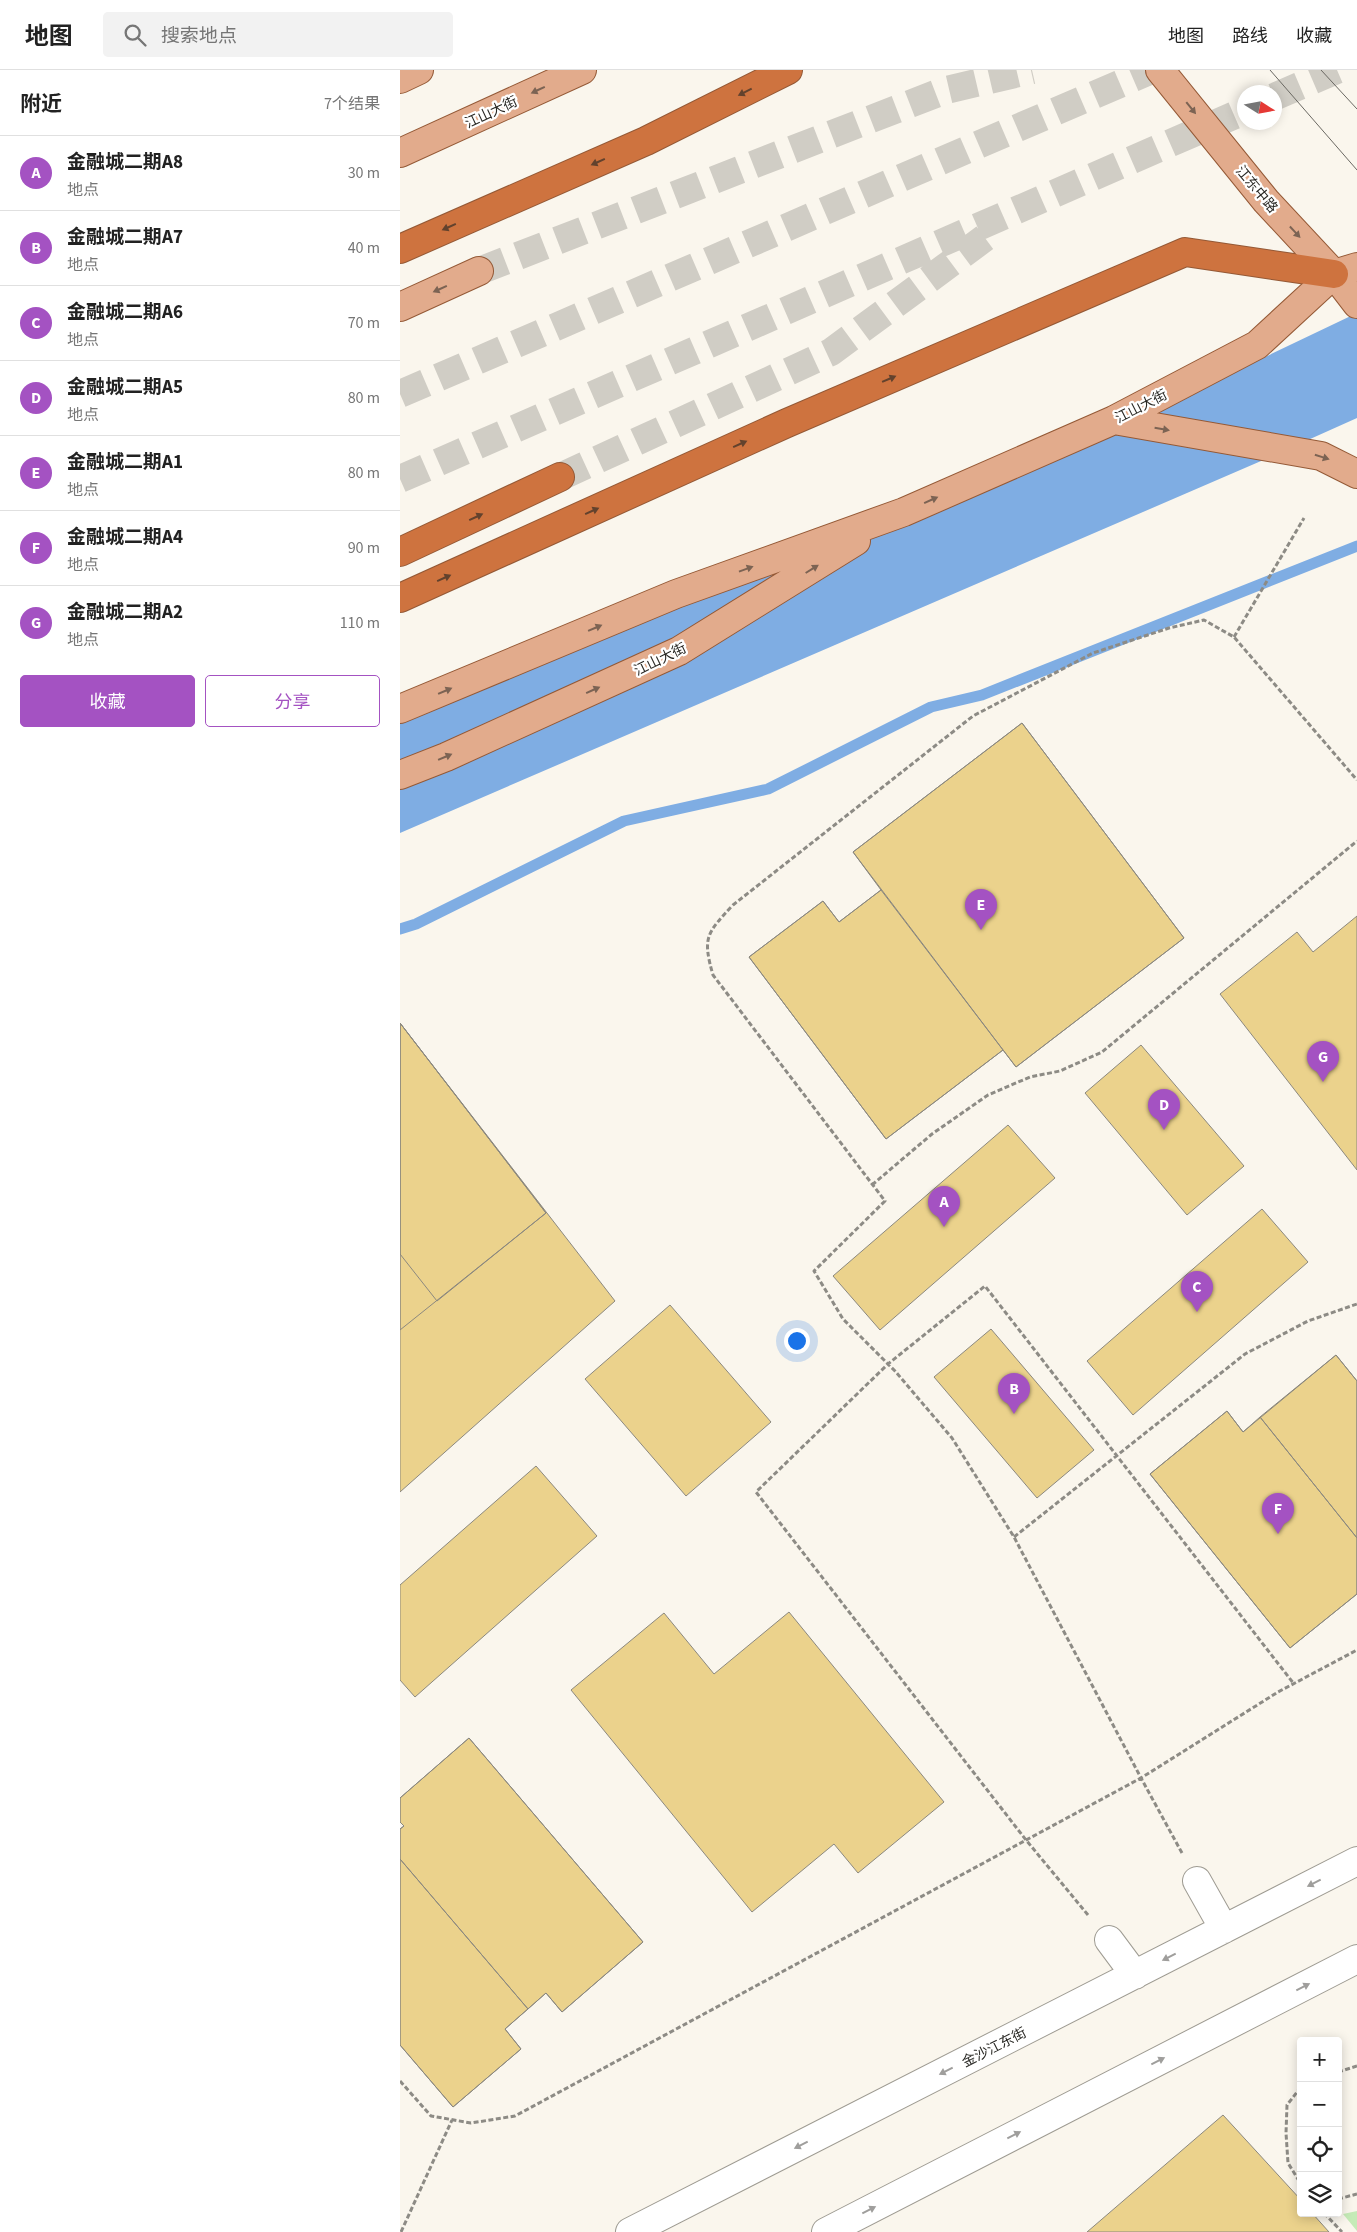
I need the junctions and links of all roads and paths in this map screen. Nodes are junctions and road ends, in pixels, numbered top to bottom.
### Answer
1 (419, 70) edge
2 (582, 70) edge
3 (788, 70) edge
4 (1160, 70) edge
5 (400, 79) edge
6 (400, 153) edge
7 (400, 249) edge
8 (1346, 270) edge
9 (479, 271) tunnel mouth
10 (1357, 304) edge
11 (400, 307) edge
12 (1114, 420) junction
13 (1357, 474) edge
14 (560, 478) tunnel mouth
15 (904, 512) junction
16 (1304, 518) dead end
17 (400, 552) edge
18 (400, 598) edge
19 (1234, 636) junction
20 (400, 709) edge
21 (400, 775) edge
22 (1357, 780) edge
23 (1357, 842) edge
24 (872, 1184) junction
25 (1357, 1304) edge
26 (888, 1364) junction
27 (1117, 1455) junction
28 (1014, 1537) junction
29 (1357, 1650) edge
30 (1294, 1684) junction
31 (1141, 1778) junction
32 (1026, 1840) junction
33 (1357, 1861) edge
34 (1197, 1881) joint
35 (1224, 1929) junction
36 (1109, 1940) joint
37 (1357, 1959) edge
38 (1135, 1974) junction
39 (1357, 2066) edge
40 (1342, 2071) edge
41 (400, 2081) edge
42 (1297, 2092) edge
43 (452, 2120) junction
44 (1297, 2178) edge
45 (1357, 2194) edge
46 (1342, 2198) edge
47 (1328, 2217) edge
48 (401, 2232) edge
49 (630, 2232) edge
50 (826, 2232) edge
51 (1342, 2232) edge

1 - 5 main road
2 -> 6 main road, 江山大街
3 -> 7 highway
4 -> 8 main road, 江东中路
8 - 10 main road, 江东中路
8 - 12 main road, 江山大街
18 -> 8 highway
9 -> 11 main road
12 -> 13 main road
15 -> 12 main road, 江山大街
17 -> 14 highway
20 -> 15 main road, 江山大街
21 -> 15 main road, 江山大街
16 - 19 path
19 - 22 path
19 - 24 path
23 - 24 path
24 - 26 path
25 - 27 path
26 - 27 path
26 - 28 path
26 - 32 path
27 - 28 path
27 - 30 path
28 - 31 path
29 - 30 path
30 - 31 path
31 - 32 path
31 - 34 path
32 - 36 path
32 - 43 path
33 -> 35 street, 金沙江东街
34 - 35 street
35 -> 38 street, 金沙江东街
36 - 38 street
50 -> 37 street
38 -> 49 street, 金沙江东街
39 - 40 path
41 - 43 path
42 - 44 path
43 - 48 path
45 - 46 path
47 - 51 path

